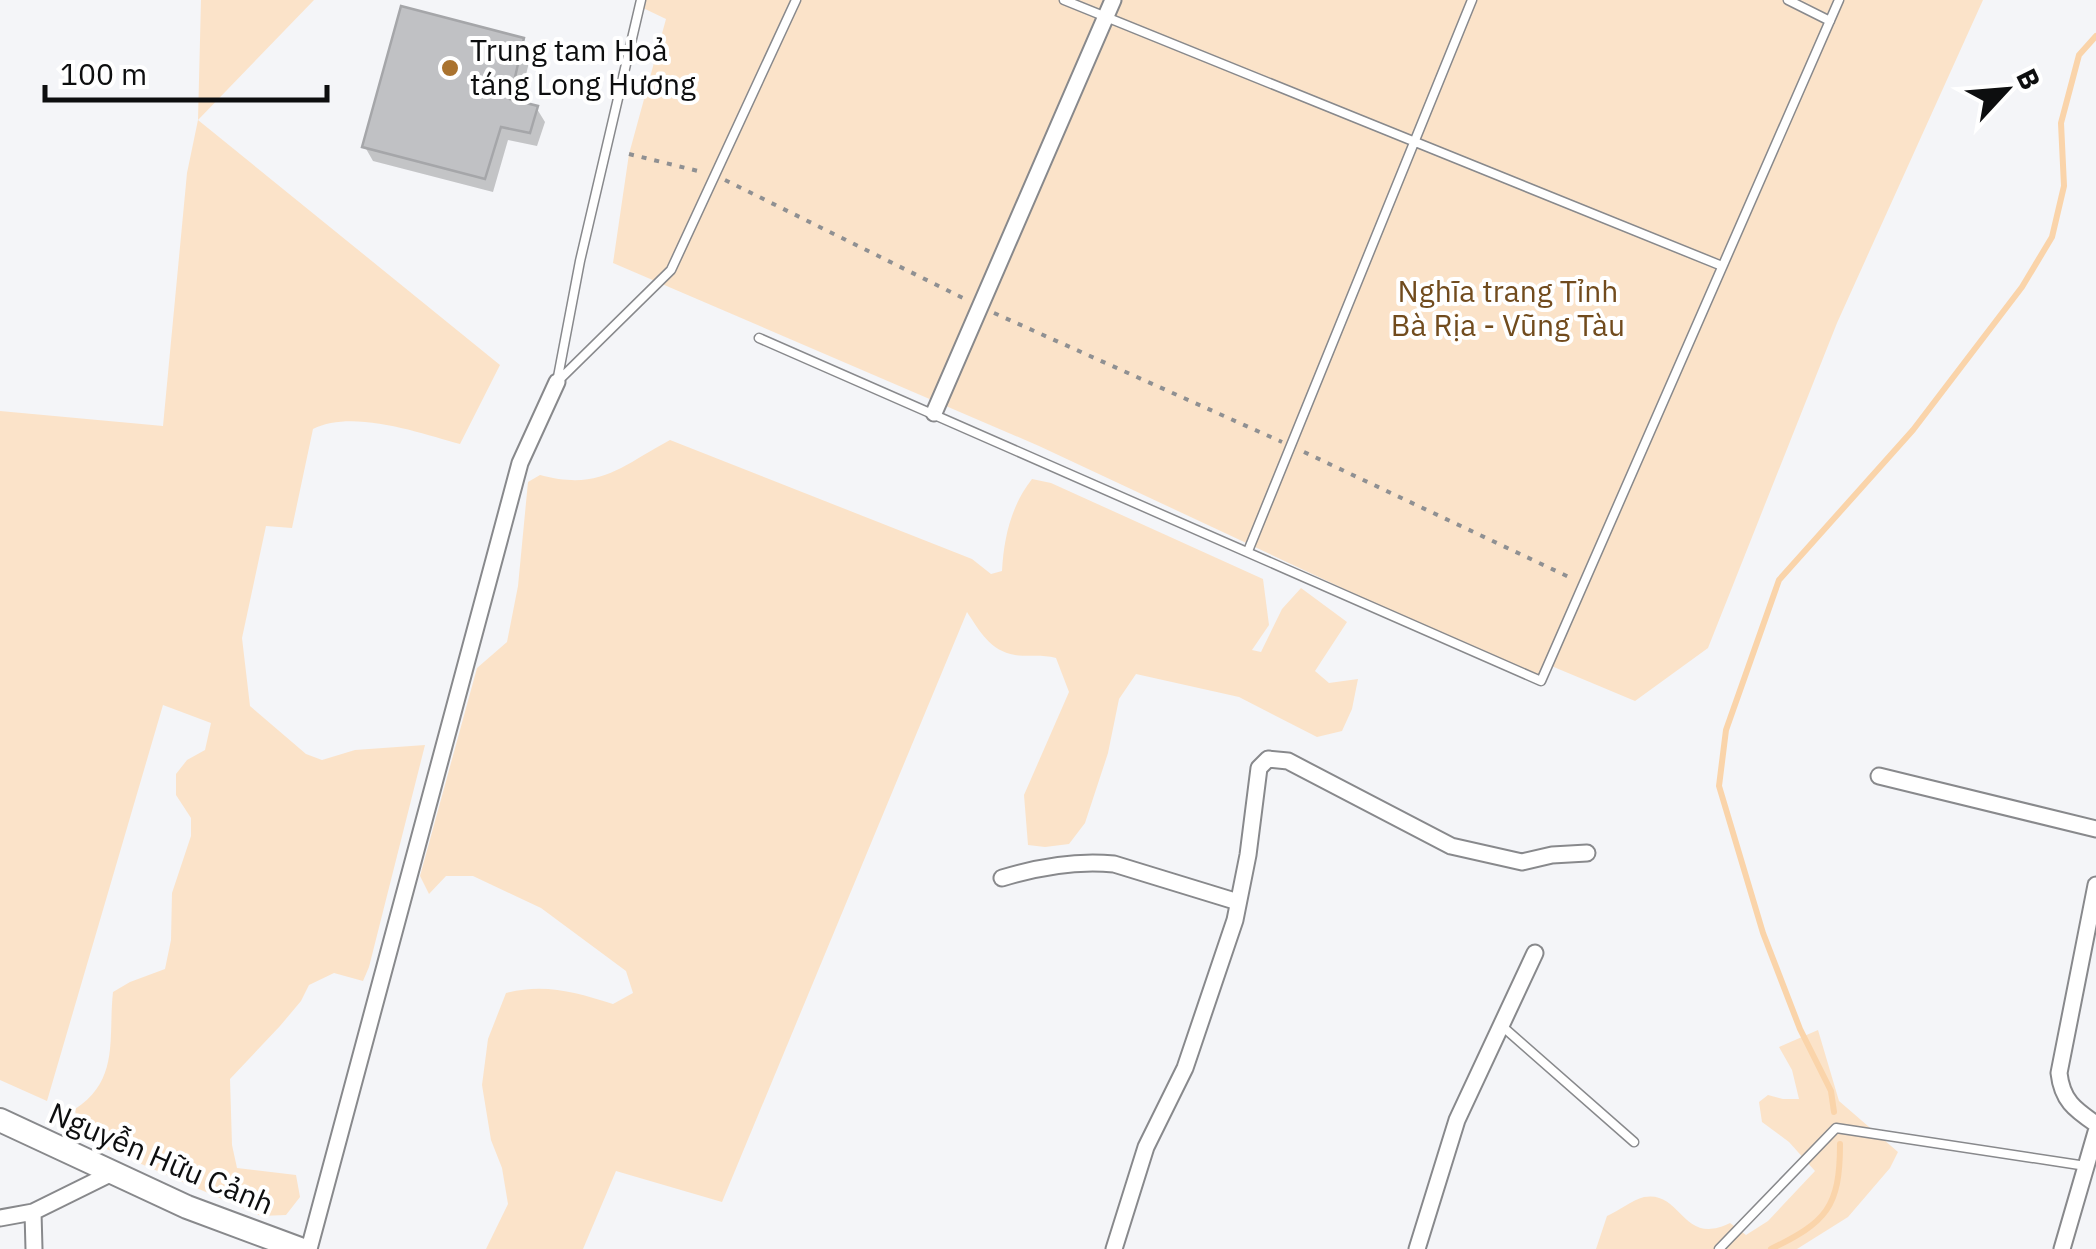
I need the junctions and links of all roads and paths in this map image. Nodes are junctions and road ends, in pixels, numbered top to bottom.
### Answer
1 (642, 0) edge
2 (796, 0) edge
3 (1064, 0) edge
4 (1113, 0) edge
5 (1472, 0) edge
6 (1788, 0) edge
7 (1838, 0) edge
8 (1106, 17) junction
9 (1830, 21) junction
10 (1415, 140) junction
11 (629, 154) dead end
12 (715, 175) junction
13 (1722, 266) junction
14 (980, 306) junction
15 (760, 338) dead end
16 (557, 382) junction
17 (934, 412) junction
18 (1291, 446) junction
19 (1248, 551) junction
20 (1584, 584) junction
21 (1879, 776) dead end
22 (2096, 829) edge
23 (1587, 852) dead end
24 (1002, 878) dead end
25 (2096, 885) edge
26 (1238, 902) junction
27 (1535, 953) dead end
28 (1501, 1026) junction
29 (0, 1120) edge
30 (2096, 1124) edge
31 (2096, 1132) edge
32 (1634, 1142) dead end
33 (2086, 1166) junction
34 (112, 1174) junction
35 (33, 1212) junction
36 (0, 1218) edge
37 (34, 1249) edge
38 (300, 1249) edge
39 (309, 1249) edge
40 (1114, 1249) edge
41 (1416, 1249) edge
42 (1719, 1249) edge
43 (2062, 1249) edge

1 - 16 lane
2 - 12 lane
3 - 8 lane
4 - 8 street
5 - 10 lane
6 - 9 lane
7 - 9 lane
8 - 10 lane
8 - 14 street
9 - 13 lane
10 - 13 lane
10 - 18 lane
11 - 12 path
12 - 14 path
12 - 16 lane
13 - 20 lane
14 - 17 street
14 - 18 path
15 - 17 lane
16 - 39 street
17 - 19 lane
18 - 19 lane
18 - 20 path
19 - 20 lane
21 - 22 street
23 - 26 street
24 - 26 street
25 - 30 street
26 - 40 street
27 - 28 street
28 - 32 lane
28 - 41 street
29 - 34 main road, Nguyễn Hữu Cảnh
31 - 33 street
33 - 42 lane
33 - 43 street
34 - 35 street
34 - 38 main road, Nguyễn Hữu Cảnh
35 - 36 street
35 - 37 street

